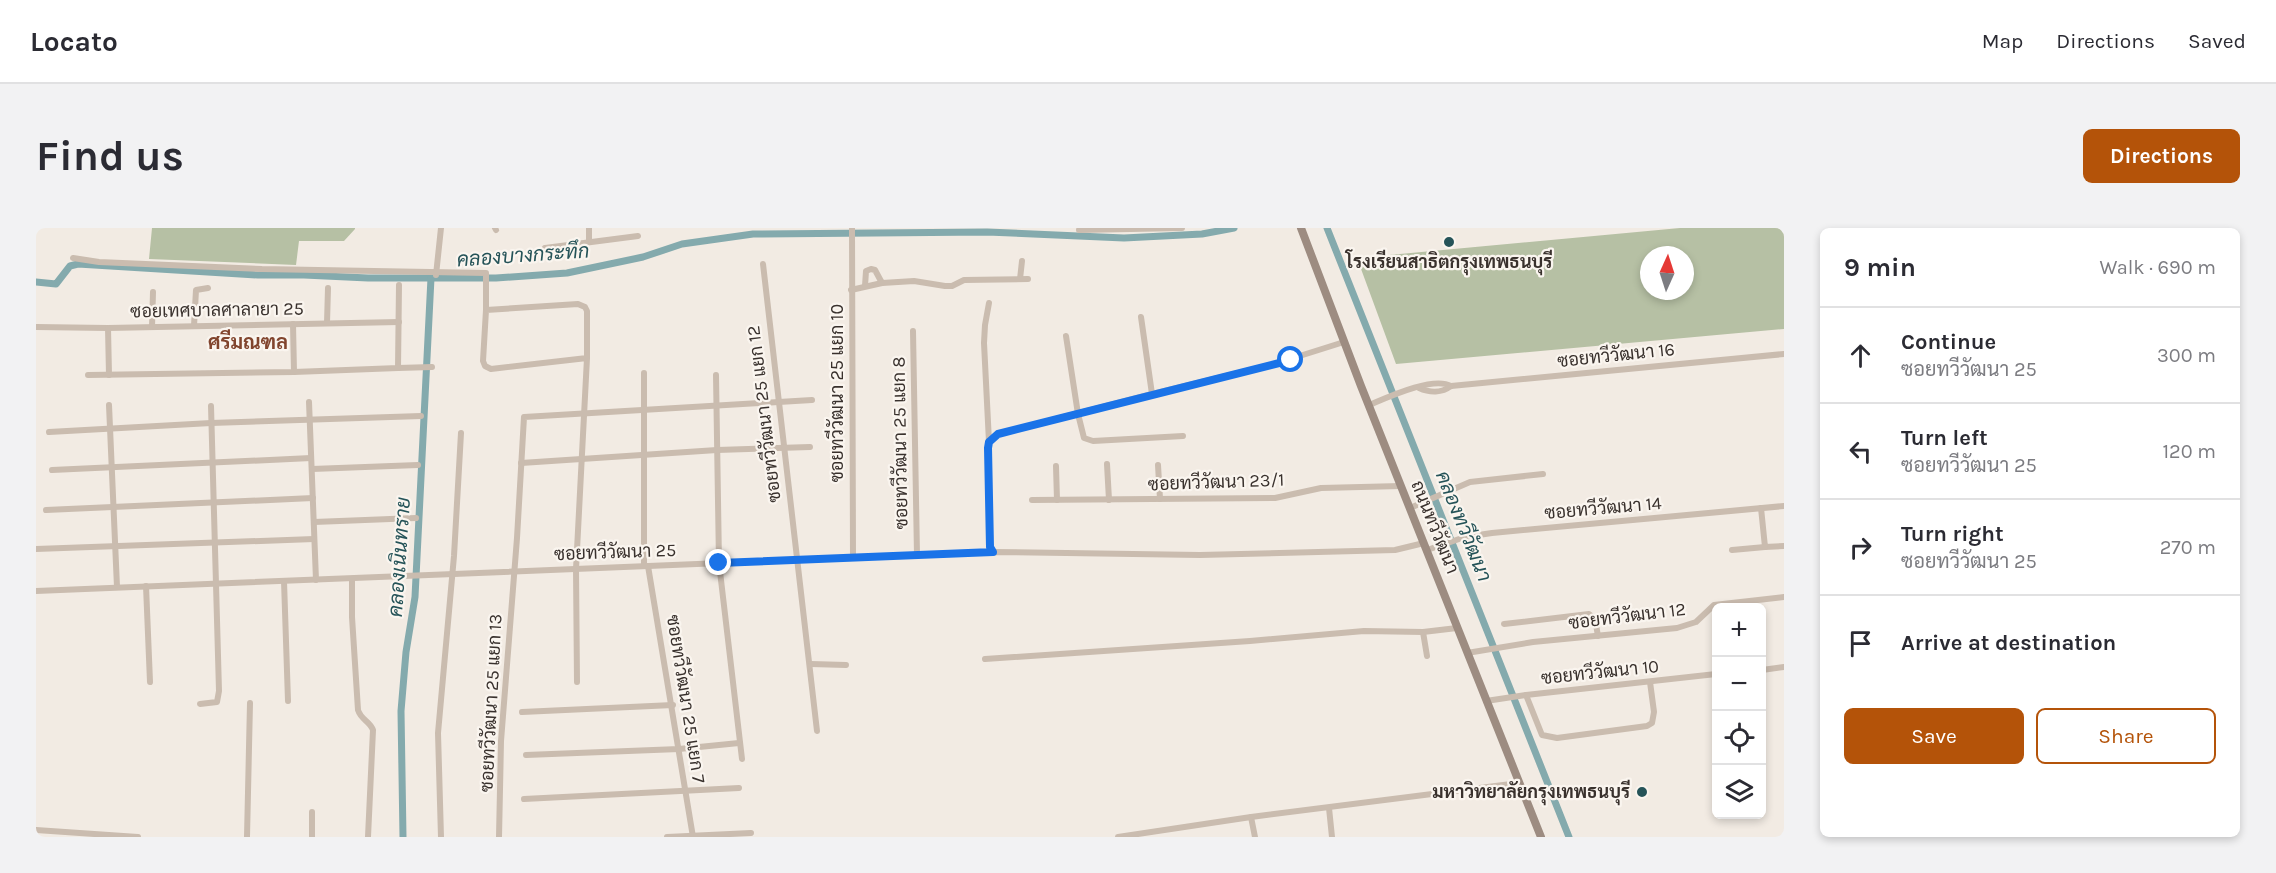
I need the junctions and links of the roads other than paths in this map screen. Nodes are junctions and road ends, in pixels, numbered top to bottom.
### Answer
1 (441, 228) edge
2 (590, 228) edge
3 (852, 228) edge
4 (1182, 228) edge
5 (1301, 228) edge
6 (1171, 229) edge
7 (1078, 230) dead end
8 (638, 236) dead end
9 (589, 242) junction
10 (545, 248) dead end
11 (73, 258) dead end
12 (1022, 261) dead end
13 (763, 264) dead end
14 (436, 274) junction
15 (882, 282) junction
16 (399, 285) dead end
17 (866, 286) junction
18 (208, 288) dead end
19 (328, 288) dead end
20 (851, 290) junction
21 (153, 292) dead end
22 (989, 303) dead end
23 (486, 310) junction
24 (1141, 317) dead end
25 (399, 322) junction
26 (327, 323) junction
27 (293, 324) junction
28 (194, 326) junction
29 (36, 327) edge
30 (152, 327) junction
31 (108, 328) junction
32 (913, 331) dead end
33 (1066, 336) dead end
34 (1344, 342) junction
35 (1784, 354) edge
36 (587, 358) junction
37 (430, 367) dead end
38 (398, 368) junction
39 (294, 372) junction
40 (644, 373) dead end
41 (88, 375) dead end
42 (109, 375) junction
43 (716, 375) dead end
44 (1152, 394) junction
45 (812, 400) dead end
46 (309, 402) dead end
47 (778, 402) junction
48 (110, 405) dead end
49 (716, 405) junction
50 (1369, 405) junction
51 (211, 406) dead end
52 (645, 410) junction
53 (585, 413) junction
54 (1078, 414) junction
55 (422, 416) dead end
56 (310, 420) junction
57 (211, 423) junction
58 (110, 428) junction
59 (50, 432) dead end
60 (461, 433) dead end
61 (1183, 436) dead end
62 (989, 442) junction
63 (810, 447) dead end
64 (783, 448) junction
65 (717, 450) junction
66 (645, 456) junction
67 (311, 458) junction
68 (583, 459) junction
69 (212, 463) junction
70 (521, 463) junction
71 (1107, 464) dead end
72 (418, 465) dead end
73 (1158, 465) dead end
74 (1056, 466) dead end
75 (112, 467) junction
76 (312, 469) junction
77 (52, 470) dead end
78 (1543, 474) dead end
79 (1401, 486) junction
80 (313, 498) junction
81 (1160, 499) junction
82 (1032, 500) dead end
83 (1057, 500) junction
84 (1109, 500) junction
85 (213, 503) junction
86 (1784, 506) edge
87 (114, 507) junction
88 (1410, 508) junction
89 (1761, 508) junction
90 (46, 510) dead end
91 (416, 518) dead end
92 (314, 522) junction
93 (314, 539) junction
94 (214, 542) junction
95 (115, 546) junction
96 (1784, 546) edge
97 (1425, 547) junction
98 (1765, 547) junction
99 (36, 549) edge
100 (1732, 550) dead end
101 (993, 552) junction
102 (917, 555) junction
103 (853, 558) junction
104 (797, 560) junction
105 (719, 563) junction
106 (646, 566) junction
107 (576, 568) junction
108 (514, 571) junction
109 (451, 574) junction
110 (352, 579) junction
111 (316, 580) junction
112 (284, 581) junction
113 (216, 584) junction
114 (146, 586) junction
115 (117, 587) junction
116 (36, 591) edge
117 (1784, 597) edge
118 (1504, 624) dead end
119 (1457, 628) junction
120 (1424, 632) junction
121 (1598, 636) junction
122 (1467, 653) junction
123 (1427, 656) dead end
124 (985, 659) dead end
125 (811, 664) junction
126 (846, 665) dead end
127 (1784, 667) edge
128 (1766, 669) edge
129 (1712, 675) edge
130 (150, 682) dead end
131 (577, 682) dead end
132 (1650, 682) junction
133 (1524, 695) junction
134 (288, 701) dead end
135 (1486, 701) junction
136 (200, 704) dead end
137 (250, 704) dead end
138 (673, 705) junction
139 (522, 711) dead end
140 (817, 731) dead end
141 (739, 743) junction
142 (679, 749) junction
143 (526, 755) dead end
144 (742, 759) dead end
145 (1519, 783) junction
146 (740, 788) dead end
147 (686, 791) junction
148 (524, 798) dead end
149 (1329, 808) junction
150 (312, 812) dead end
151 (1251, 817) junction
152 (36, 830) edge
153 (751, 833) dead end
154 (693, 836) edge
155 (138, 837) edge
156 (247, 837) edge
157 (312, 837) edge
158 (368, 837) edge
159 (441, 837) edge
160 (499, 837) edge
161 (668, 837) edge
162 (1118, 837) edge
163 (1255, 837) edge
164 (1332, 837) edge
165 (1541, 837) edge

1 - 14 street
2 - 9 street
3 - 20 street, ซอยทวีวัฒนา 25 แยก 10
4 - 6 street
5 - 34 main road, ถนนทวีวัฒนา
6 - 7 street
8 - 9 street
9 - 10 street
11 - 14 street
12 - 15 street
13 - 47 street, ซอยทวีวัฒนา 25 แยก 12
14 - 23 street
15 - 17 street
15 - 17 street
16 - 25 street
17 - 20 street
18 - 28 street
19 - 26 street
20 - 103 street, ซอยทวีวัฒนา 25 แยก 10
21 - 30 street
22 - 62 street
23 - 36 street
23 - 36 street
24 - 44 street
25 - 26 street, ซอยเทศบาลศาลายา 25
25 - 38 street
26 - 27 street, ซอยเทศบาลศาลายา 25
27 - 28 street, ซอยเทศบาลศาลายา 25
27 - 39 street
28 - 30 street, ซอยเทศบาลศาลายา 25
29 - 31 street, ซอยเทศบาลศาลายา 25
30 - 31 street, ซอยเทศบาลศาลายา 25
31 - 42 street
32 - 102 street, ซอยทวีวัฒนา 25 แยก 8
33 - 54 street
34 - 44 street
34 - 50 main road, ถนนทวีวัฒนา
35 - 50 street, ซอยทวีวัฒนา 16
36 - 53 street
37 - 38 street
38 - 39 street
39 - 42 street
40 - 52 street, ซอยทวีวัฒนา 25 แยก 7
41 - 42 street
43 - 49 street
44 - 54 street
45 - 47 street
46 - 56 street
47 - 49 street
47 - 64 street, ซอยทวีวัฒนา 25 แยก 12
48 - 58 street
49 - 52 street
49 - 65 street
50 - 79 main road, ถนนทวีวัฒนา
51 - 57 street
52 - 53 street
52 - 66 street, ซอยทวีวัฒนา 25 แยก 7
53 - 68 street
53 - 70 street, ซอยทวีวัฒนา 25 แยก 13
54 - 61 street
54 - 62 street
55 - 56 street
56 - 57 street
56 - 67 street
57 - 58 street
57 - 69 street
58 - 59 street
58 - 75 street
60 - 109 street
62 - 101 street
63 - 64 street
64 - 65 street
64 - 104 street, ซอยทวีวัฒนา 25 แยก 12
65 - 66 street
65 - 105 street
66 - 68 street
66 - 106 street, ซอยทวีวัฒนา 25 แยก 7
67 - 69 street
67 - 76 street
68 - 70 street
68 - 107 street
69 - 75 street
69 - 85 street
70 - 108 street, ซอยทวีวัฒนา 25 แยก 13
71 - 84 street
72 - 76 street
73 - 81 street
74 - 83 street
75 - 77 street
75 - 87 street
76 - 80 street
78 - 88 street
79 - 81 street, ซอยทวีวัฒนา 23/1
79 - 88 main road, ถนนทวีวัฒนา
80 - 85 street
80 - 92 street
81 - 84 street, ซอยทวีวัฒนา 23/1
82 - 83 street, ซอยทวีวัฒนา 23/1
83 - 84 street, ซอยทวีวัฒนา 23/1
85 - 87 street
85 - 94 street
86 - 89 street, ซอยทวีวัฒนา 14
87 - 90 street
87 - 95 street
88 - 97 main road, ถนนทวีวัฒนา
89 - 97 street, ซอยทวีวัฒนา 14
89 - 98 street
91 - 92 street
92 - 93 street
93 - 94 street
93 - 111 street
94 - 95 street
94 - 113 street
95 - 99 street
95 - 115 street
96 - 98 street
97 - 101 street, ซอยทวีวัฒนา 14
97 - 119 main road, ถนนทวีวัฒนา
98 - 100 street
101 - 102 street, ซอยทวีวัฒนา 25
102 - 103 street, ซอยทวีวัฒนา 25
103 - 104 street, ซอยทวีวัฒนา 25
104 - 105 street, ซอยทวีวัฒนา 25
104 - 125 street, ซอยทวีวัฒนา 25 แยก 12
105 - 106 street, ซอยทวีวัฒนา 25
105 - 141 street
106 - 107 street, ซอยทวีวัฒนา 25
106 - 138 street, ซอยทวีวัฒนา 25 แยก 7
107 - 108 street, ซอยทวีวัฒนา 25
107 - 131 street
108 - 109 street, ซอยทวีวัฒนา 25
108 - 160 street, ซอยทวีวัฒนา 25 แยก 13
109 - 110 street, ซอยทวีวัฒนา 25
109 - 159 street
110 - 111 street, ซอยทวีวัฒนา 25
110 - 158 street
111 - 112 street, ซอยทวีวัฒนา 25
112 - 113 street, ซอยทวีวัฒนา 25
112 - 134 street
113 - 114 street, ซอยทวีวัฒนา 25
113 - 136 street
114 - 115 street, ซอยทวีวัฒนา 25
114 - 130 street
115 - 116 street, ซอยทวีวัฒนา 25
117 - 121 street, ซอยทวีวัฒนา 12
118 - 121 street
119 - 120 street
119 - 122 main road, ถนนทวีวัฒนา
120 - 123 street
120 - 124 street
121 - 122 street, ซอยทวีวัฒนา 12
122 - 135 main road, ถนนทวีวัฒนา
125 - 126 street
125 - 140 street, ซอยทวีวัฒนา 25 แยก 12
127 - 128 street
129 - 132 street, ซอยทวีวัฒนา 10
132 - 133 street, ซอยทวีวัฒนา 10
132 - 133 street
133 - 135 street, ซอยทวีวัฒนา 10
135 - 145 main road, ถนนทวีวัฒนา
137 - 156 street
138 - 139 street
138 - 142 street, ซอยทวีวัฒนา 25 แยก 7
141 - 142 street
141 - 144 street
142 - 143 street
142 - 147 street, ซอยทวีวัฒนา 25 แยก 7
145 - 149 street
145 - 165 main road, ถนนทวีวัฒนา
146 - 147 street
147 - 148 street
147 - 154 street, ซอยทวีวัฒนา 25 แยก 7
149 - 151 street
149 - 164 street
150 - 157 street
151 - 162 street
151 - 163 street
152 - 155 street
153 - 154 street
154 - 161 street

